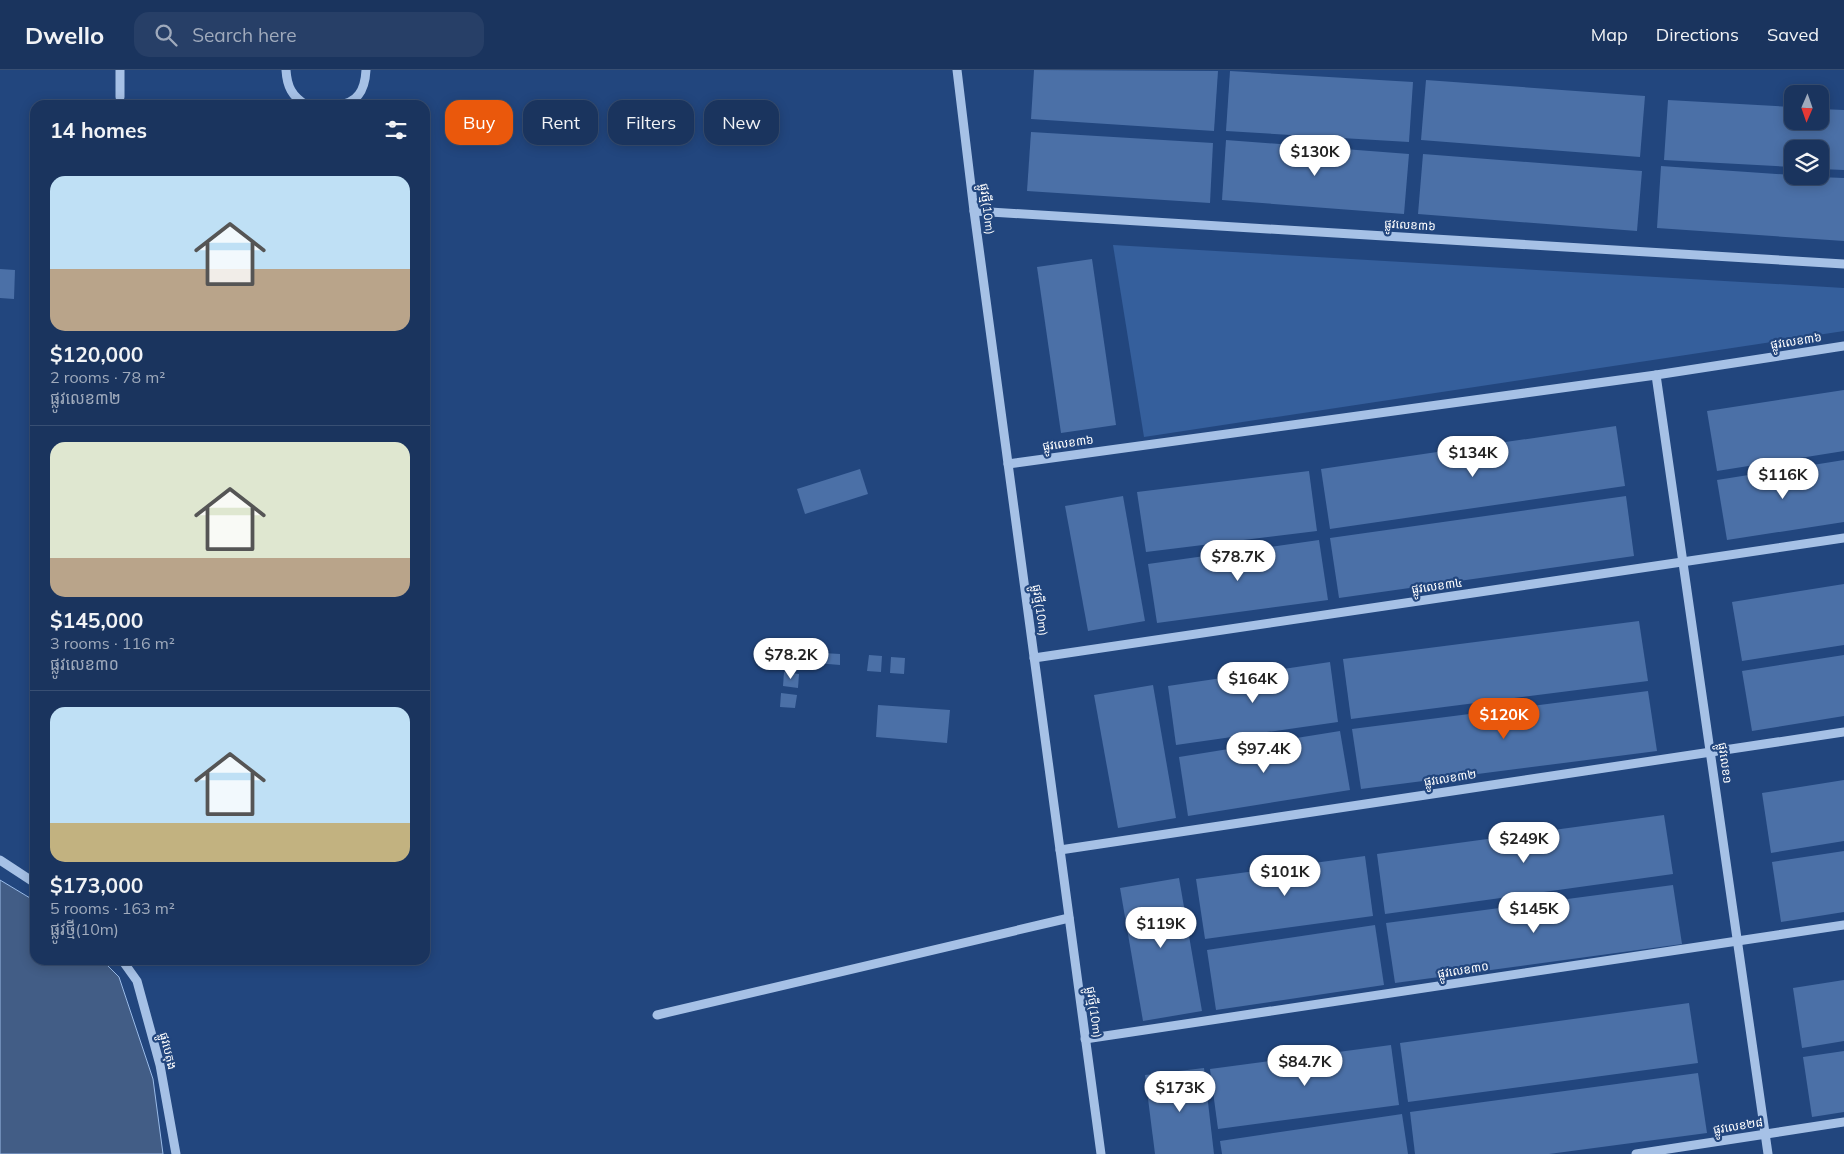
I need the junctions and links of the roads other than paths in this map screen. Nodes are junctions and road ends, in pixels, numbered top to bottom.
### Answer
1 (120, 70) edge
2 (286, 70) edge
3 (366, 70) edge
4 (957, 70) edge
5 (120, 97) dead end
6 (298, 100) edge
7 (353, 100) edge
8 (974, 211) junction
9 (1844, 264) edge
10 (1844, 346) edge
11 (1656, 375) junction
12 (1008, 464) junction
13 (1844, 538) edge
14 (1683, 562) junction
15 (1034, 658) junction
16 (1844, 732) edge
17 (1710, 752) junction
18 (1060, 850) junction
19 (0, 860) edge
20 (30, 880) edge
21 (1069, 918) junction
22 (1844, 925) edge
23 (1738, 941) junction
24 (126, 965) edge
25 (657, 1015) dead end
26 (1085, 1039) junction
27 (1844, 1122) edge
28 (1766, 1134) junction
29 (176, 1154) edge
30 (1101, 1154) edge
31 (1636, 1154) edge
32 (1768, 1154) edge

1 - 5 street
2 - 6 street
3 - 7 street
4 - 8 street, ផ្លូវថ្មី(10m)
8 - 9 street, ផ្លូវលេខ៣៦
8 - 12 street, ផ្លូវថ្មី(10m)
10 - 11 street, ផ្លូវលេខ៣៦
11 - 12 street, ផ្លូវលេខ៣៦
11 - 14 street, ផ្លូវលេខ១
12 - 15 street, ផ្លូវថ្មី(10m)
13 - 14 street, ផ្លូវលេខ៣៤
14 - 15 street, ផ្លូវលេខ៣៤
14 - 17 street, ផ្លូវលេខ១
15 - 18 street, ផ្លូវថ្មី(10m)
16 - 17 street, ផ្លូវលេខ៣២
17 - 18 street, ផ្លូវលេខ៣២
17 - 23 street, ផ្លូវលេខ១
18 - 21 street, ផ្លូវថ្មី(10m)
19 - 20 street
21 - 25 street
21 - 26 street, ផ្លូវថ្មី(10m)
22 - 23 street, ផ្លូវលេខ៣០
23 - 26 street, ផ្លូវលេខ៣០
23 - 28 street, ផ្លូវលេខ១
24 - 29 street, ផ្លូវបេតុង
26 - 30 street, ផ្លូវថ្មី(10m)
27 - 28 street, ផ្លូវលេខ២៨
28 - 31 street, ផ្លូវលេខ២៨
28 - 32 street, ផ្លូវលេខ១

